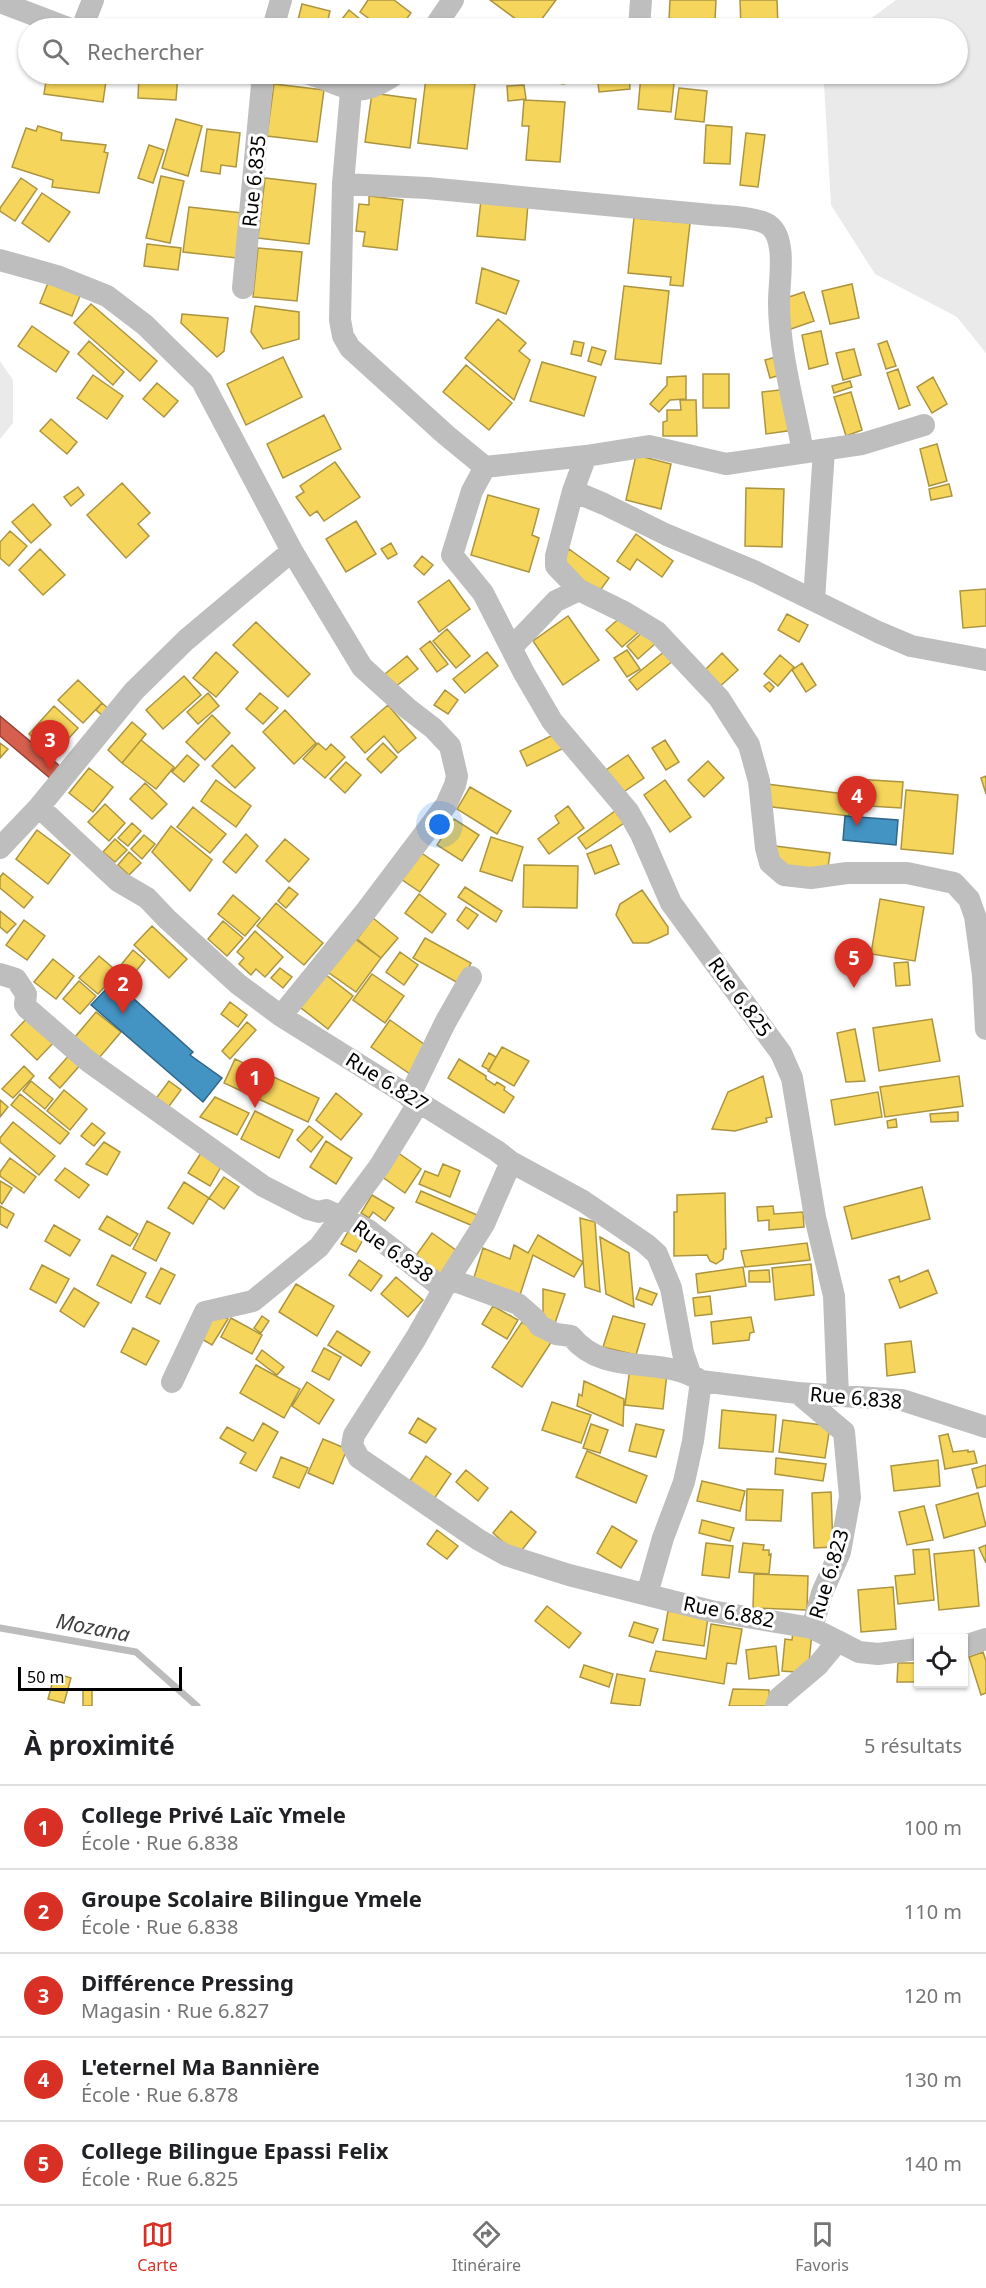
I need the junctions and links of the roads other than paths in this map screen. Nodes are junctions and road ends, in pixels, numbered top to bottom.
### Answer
1 (93, 0) edge
2 (281, 0) edge
3 (453, 0) edge
4 (641, 0) edge
5 (0, 2) edge
6 (42, 18) edge
7 (86, 18) edge
8 (276, 18) edge
9 (441, 18) edge
10 (640, 18) edge
11 (262, 84) edge
12 (334, 84) edge
13 (375, 84) edge
14 (351, 91) junction
15 (343, 184) junction
16 (0, 260) edge
17 (243, 288) dead end
18 (924, 424) dead end
19 (814, 451) junction
20 (586, 456) junction
21 (486, 467) junction
22 (573, 491) junction
23 (292, 551) junction
24 (579, 590) junction
25 (814, 600) junction
26 (512, 647) junction
27 (986, 660) edge
28 (39, 807) junction
29 (0, 848) edge
30 (0, 974) edge
31 (471, 978) dead end
32 (280, 1016) junction
33 (986, 1029) edge
34 (414, 1100) junction
35 (511, 1162) junction
36 (343, 1216) junction
37 (448, 1279) junction
38 (696, 1377) junction
39 (172, 1382) dead end
40 (798, 1393) junction
41 (838, 1396) junction
42 (986, 1427) edge
43 (646, 1594) junction
44 (812, 1628) junction
45 (986, 1639) edge
46 (838, 1641) junction
47 (968, 1644) edge
48 (914, 1650) edge
49 (776, 1706) edge

1 - 7 street
2 - 8 street
3 - 9 street
4 - 10 street
5 - 6 street
11 - 17 street, Rue 6.835
12 - 14 street
13 - 14 street
14 - 15 street
15 - 19 street
15 - 21 street
16 - 23 street
18 - 19 street
19 - 20 street
19 - 25 street
20 - 21 street
20 - 22 street
21 - 26 street, Rue 6.825
22 - 24 street
22 - 25 street
23 - 28 street
23 - 32 street
24 - 26 street
24 - 33 street
25 - 27 street
26 - 41 street, Rue 6.825
28 - 29 street
28 - 32 street, Rue 6.827
30 - 36 street, Rue 6.838
31 - 34 street
32 - 34 street, Rue 6.827
34 - 35 street, Rue 6.827
34 - 36 street
35 - 37 street, Rue 6.882
35 - 38 street, Rue 6.827
36 - 37 street, Rue 6.838
36 - 39 street
37 - 38 street, Rue 6.838
37 - 43 street, Rue 6.882
38 - 40 street, Rue 6.838
38 - 43 street
40 - 41 street, Rue 6.838
40 - 44 street, Rue 6.823
41 - 42 street, Rue 6.838
43 - 44 street, Rue 6.882
44 - 46 street, Rue 6.823
45 - 47 street
46 - 48 street, Rue 6.823
46 - 49 street

